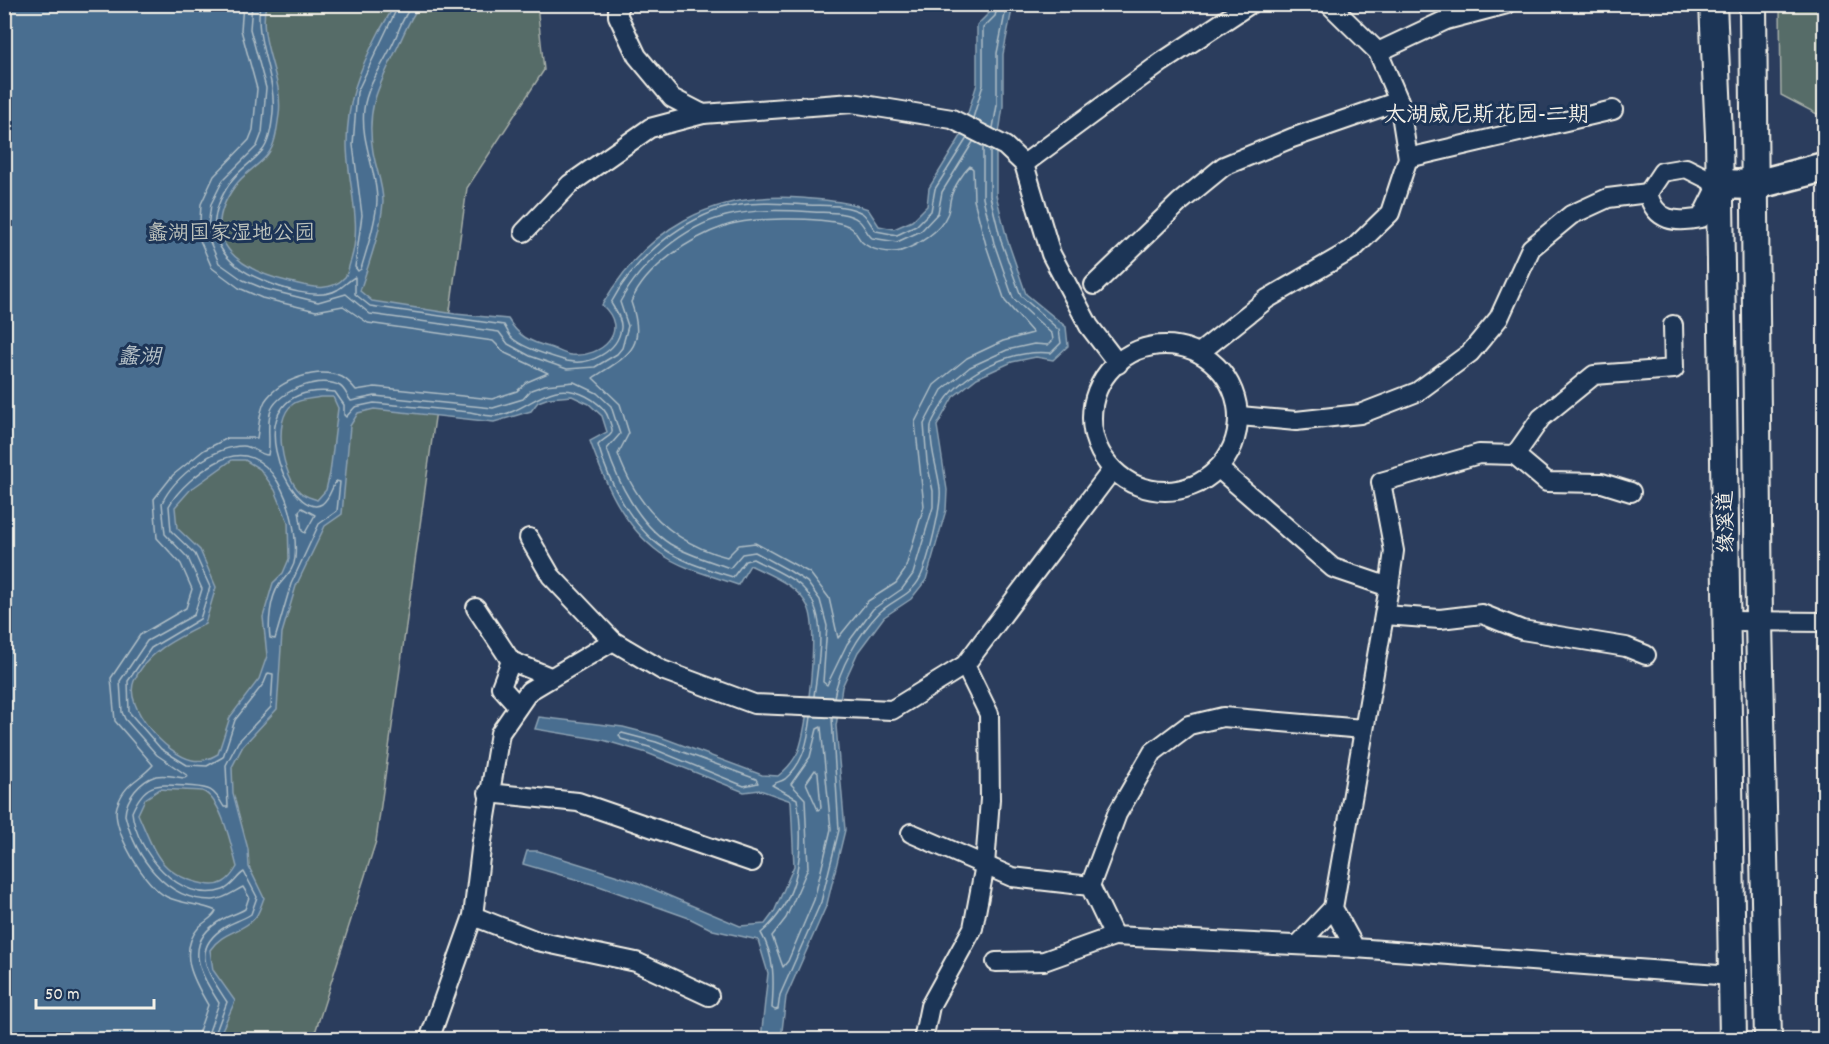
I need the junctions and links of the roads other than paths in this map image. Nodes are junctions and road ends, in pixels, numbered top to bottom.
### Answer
1 (618, 4) edge
2 (1250, 4) edge
3 (1329, 4) edge
4 (1507, 4) edge
5 (1713, 4) edge
6 (1753, 4) edge
7 (1378, 52) junction
8 (1399, 101) junction
9 (1613, 110) dead end
10 (703, 114) junction
11 (1408, 158) junction
12 (1824, 158) edge
13 (1024, 164) junction
14 (1824, 167) edge
15 (1719, 180) junction
16 (1755, 181) junction
17 (1648, 193) junction
18 (524, 232) dead end
19 (1095, 285) dead end
20 (1673, 325) dead end
21 (1199, 352) junction
22 (1118, 364) junction
23 (1240, 416) junction
24 (1515, 455) junction
25 (1218, 468) junction
26 (1112, 470) junction
27 (1631, 492) dead end
28 (529, 538) dead end
29 (1389, 586) junction
30 (476, 608) dead end
31 (1384, 615) junction
32 (1727, 621) junction
33 (1760, 622) junction
34 (1824, 622) edge
35 (612, 641) junction
36 (1647, 655) dead end
37 (511, 661) junction
38 (965, 665) junction
39 (550, 677) junction
40 (518, 706) junction
41 (1363, 729) junction
42 (489, 793) junction
43 (911, 833) dead end
44 (752, 862) dead end
45 (985, 865) junction
46 (1090, 886) junction
47 (1333, 908) junction
48 (474, 916) junction
49 (1114, 936) junction
50 (1298, 945) junction
51 (1355, 948) junction
52 (996, 962) dead end
53 (1732, 976) junction
54 (709, 996) dead end
55 (429, 1040) edge
56 (923, 1040) edge
57 (1733, 1040) edge
58 (1768, 1040) edge

1 - 10 street
2 - 13 street
3 - 7 street
4 - 7 street
5 - 15 main road, 缘溪道
6 - 16 main road, 缘溪道
7 - 8 street
8 - 11 street
8 - 19 street
9 - 11 street
10 - 13 street
10 - 18 street
11 - 21 street
12 - 16 main road
13 - 22 street
14 - 16 main road
15 - 16 main road
15 - 17 street
15 - 17 street
15 - 32 main road, 缘溪道
16 - 33 main road, 缘溪道
17 - 23 street
20 - 24 street
21 - 22 street
21 - 23 street
22 - 26 street
23 - 25 street
24 - 27 street
24 - 29 street
25 - 26 street
25 - 29 street
26 - 38 street
28 - 35 street
29 - 31 street
30 - 37 street
31 - 36 street
31 - 41 street
32 - 33 street
32 - 53 main road, 缘溪道
33 - 34 street
33 - 58 main road, 缘溪道
35 - 38 street
35 - 39 street
37 - 39 street
37 - 40 street
38 - 45 street
39 - 40 street
40 - 42 street
41 - 46 street
41 - 47 street
42 - 44 street
42 - 48 street
43 - 45 street
45 - 46 street
45 - 56 street
46 - 49 street
47 - 50 street
47 - 51 street
48 - 54 street
48 - 55 street
49 - 50 street
49 - 52 street
50 - 51 street
51 - 53 street
53 - 57 main road, 缘溪道

